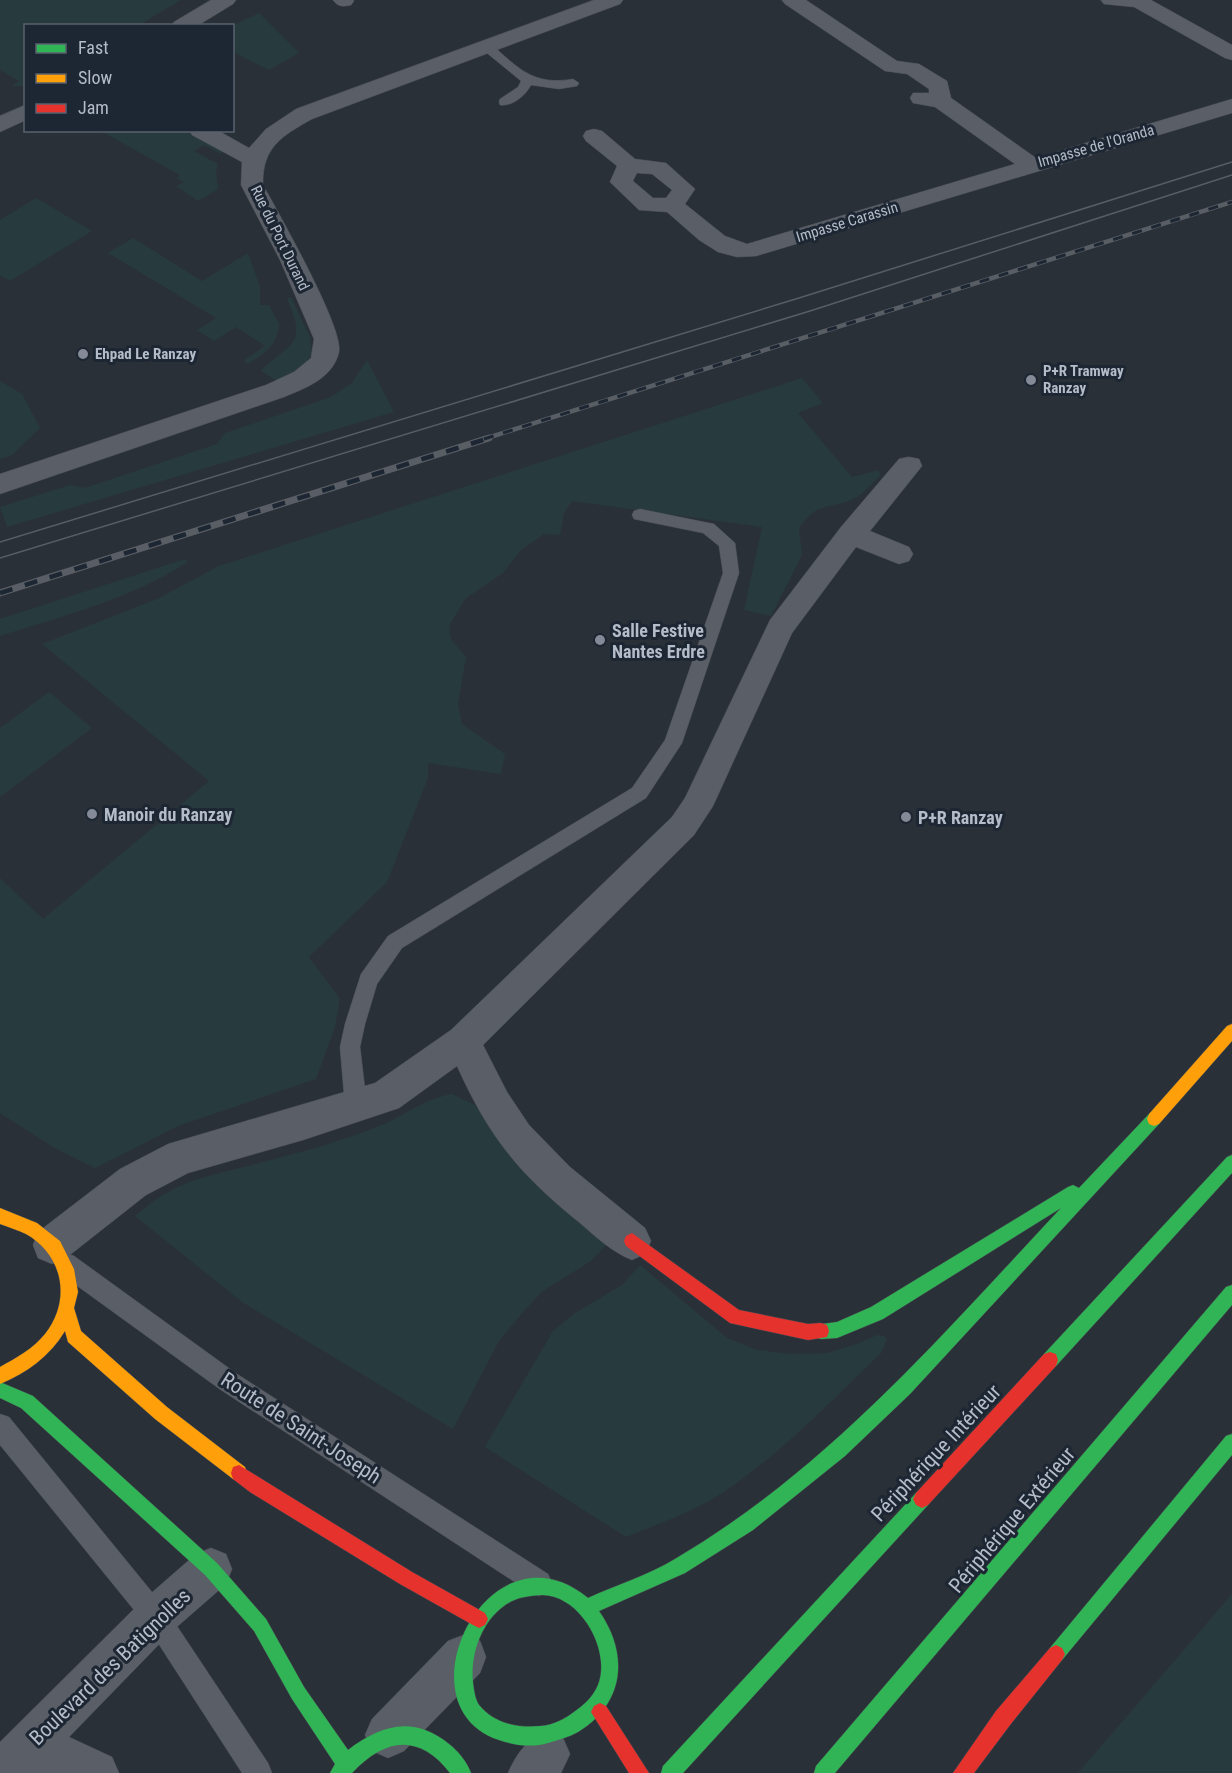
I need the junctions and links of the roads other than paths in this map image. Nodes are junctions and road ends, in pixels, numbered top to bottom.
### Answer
1 (226, 0) edge
2 (613, 0) edge
3 (792, 0) edge
4 (1110, 0) edge
5 (1138, 0) edge
6 (184, 24) edge
7 (486, 46) junction
8 (1232, 54) edge
9 (527, 81) junction
10 (573, 83) dead end
11 (506, 102) dead end
12 (1232, 106) edge
13 (23, 113) dead end
14 (0, 125) edge
15 (204, 132) edge
16 (594, 136) dead end
17 (253, 159) junction
18 (629, 165) junction
19 (1033, 166) junction
20 (673, 205) junction
21 (909, 466) dead end
22 (0, 484) edge
23 (640, 514) dead end
24 (850, 534) junction
25 (899, 554) dead end
26 (1232, 1031) edge
27 (463, 1041) junction
28 (356, 1106) junction
29 (1232, 1162) edge
30 (1110, 1169) junction
31 (0, 1216) edge
32 (632, 1241) joint
33 (58, 1253) junction
34 (1232, 1293) edge
35 (68, 1312) junction
36 (0, 1376) edge
37 (0, 1390) edge
38 (0, 1426) edge
39 (1232, 1442) edge
40 (212, 1569) junction
41 (544, 1586) junction
42 (587, 1607) junction
43 (156, 1617) junction
44 (472, 1638) junction
45 (600, 1712) junction
46 (586, 1732) dead end
47 (388, 1735) junction
48 (532, 1756) edge
49 (343, 1768) edge
50 (5, 1769) edge
51 (96, 1773) edge
52 (258, 1773) edge
53 (462, 1773) edge
54 (640, 1773) edge
55 (670, 1773) edge
56 (823, 1773) edge
57 (962, 1773) edge

1 - 6 street
2 - 7 street, Rue du Port Durand
3 - 19 street, Impasse de l'Oranda
4 - 5 street
5 - 8 street
7 - 9 lane
7 - 17 street, Rue du Port Durand
9 - 10 lane
9 - 11 lane
12 - 19 street, Impasse de l'Oranda
13 - 14 street
15 - 17 street
16 - 18 street
17 - 22 street, Rue du Port Durand
18 - 20 street
18 - 20 street
19 - 20 street, Impasse Carassin
21 - 24 street
23 - 28 lane
24 - 25 street
24 - 27 street
26 - 30 main road
27 - 28 street
27 - 32 street
28 - 33 street
29 - 55 main road, Périphérique Intérieur
30 - 32 main road
30 - 42 main road
31 - 33 main road
33 - 35 main road
33 - 41 lane, Route de Saint-Joseph
34 - 56 main road, Périphérique Extérieur
35 - 36 main road
35 - 44 main road
37 - 40 main road
38 - 43 lane
39 - 57 main road
40 - 43 street, Boulevard des Batignolles
40 - 49 main road
41 - 42 main road
41 - 44 main road
42 - 45 main road
43 - 50 street, Boulevard des Batignolles
43 - 52 lane
44 - 47 street
44 - 48 main road
45 - 46 main road
45 - 54 main road
47 - 49 main road
47 - 53 main road
50 - 51 street, Boulevard des Batignolles

